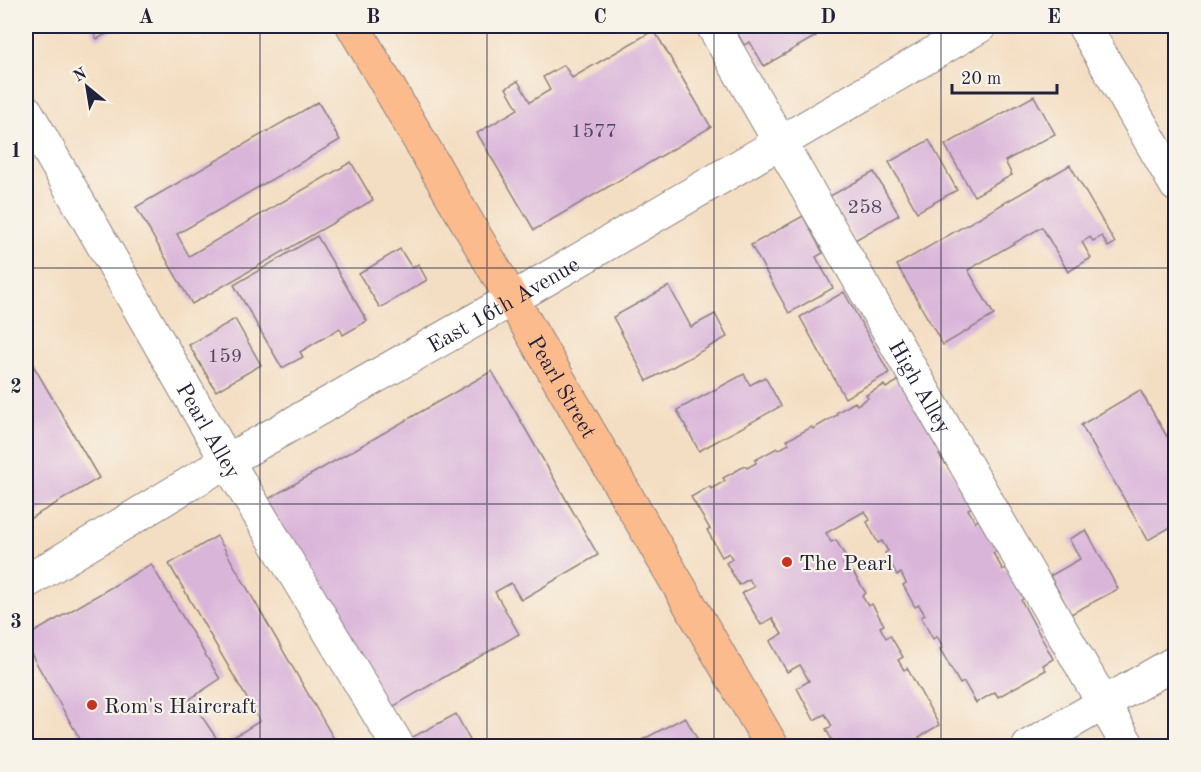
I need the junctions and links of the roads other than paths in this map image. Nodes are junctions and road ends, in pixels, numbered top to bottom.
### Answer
1 (353, 26) edge
2 (713, 26) edge
3 (980, 26) edge
4 (1084, 26) edge
5 (26, 111) edge
6 (780, 142) junction
7 (1176, 185) edge
8 (512, 299) junction
9 (227, 461) junction
10 (26, 582) edge
11 (1176, 662) edge
12 (1103, 704) junction
13 (398, 747) edge
14 (772, 747) edge
15 (1029, 747) edge
16 (1128, 747) edge

1 - 8 main road, Pearl Street
2 - 6 street, High Alley
3 - 6 street, East 16th Avenue
4 - 7 street
5 - 9 street, Pearl Alley
6 - 8 street, East 16th Avenue
6 - 12 street, High Alley
8 - 9 street, East 16th Avenue
8 - 14 main road, Pearl Street
9 - 10 street, East 16th Avenue
9 - 13 street, Pearl Alley
11 - 12 street
12 - 15 street
12 - 16 street, High Alley

